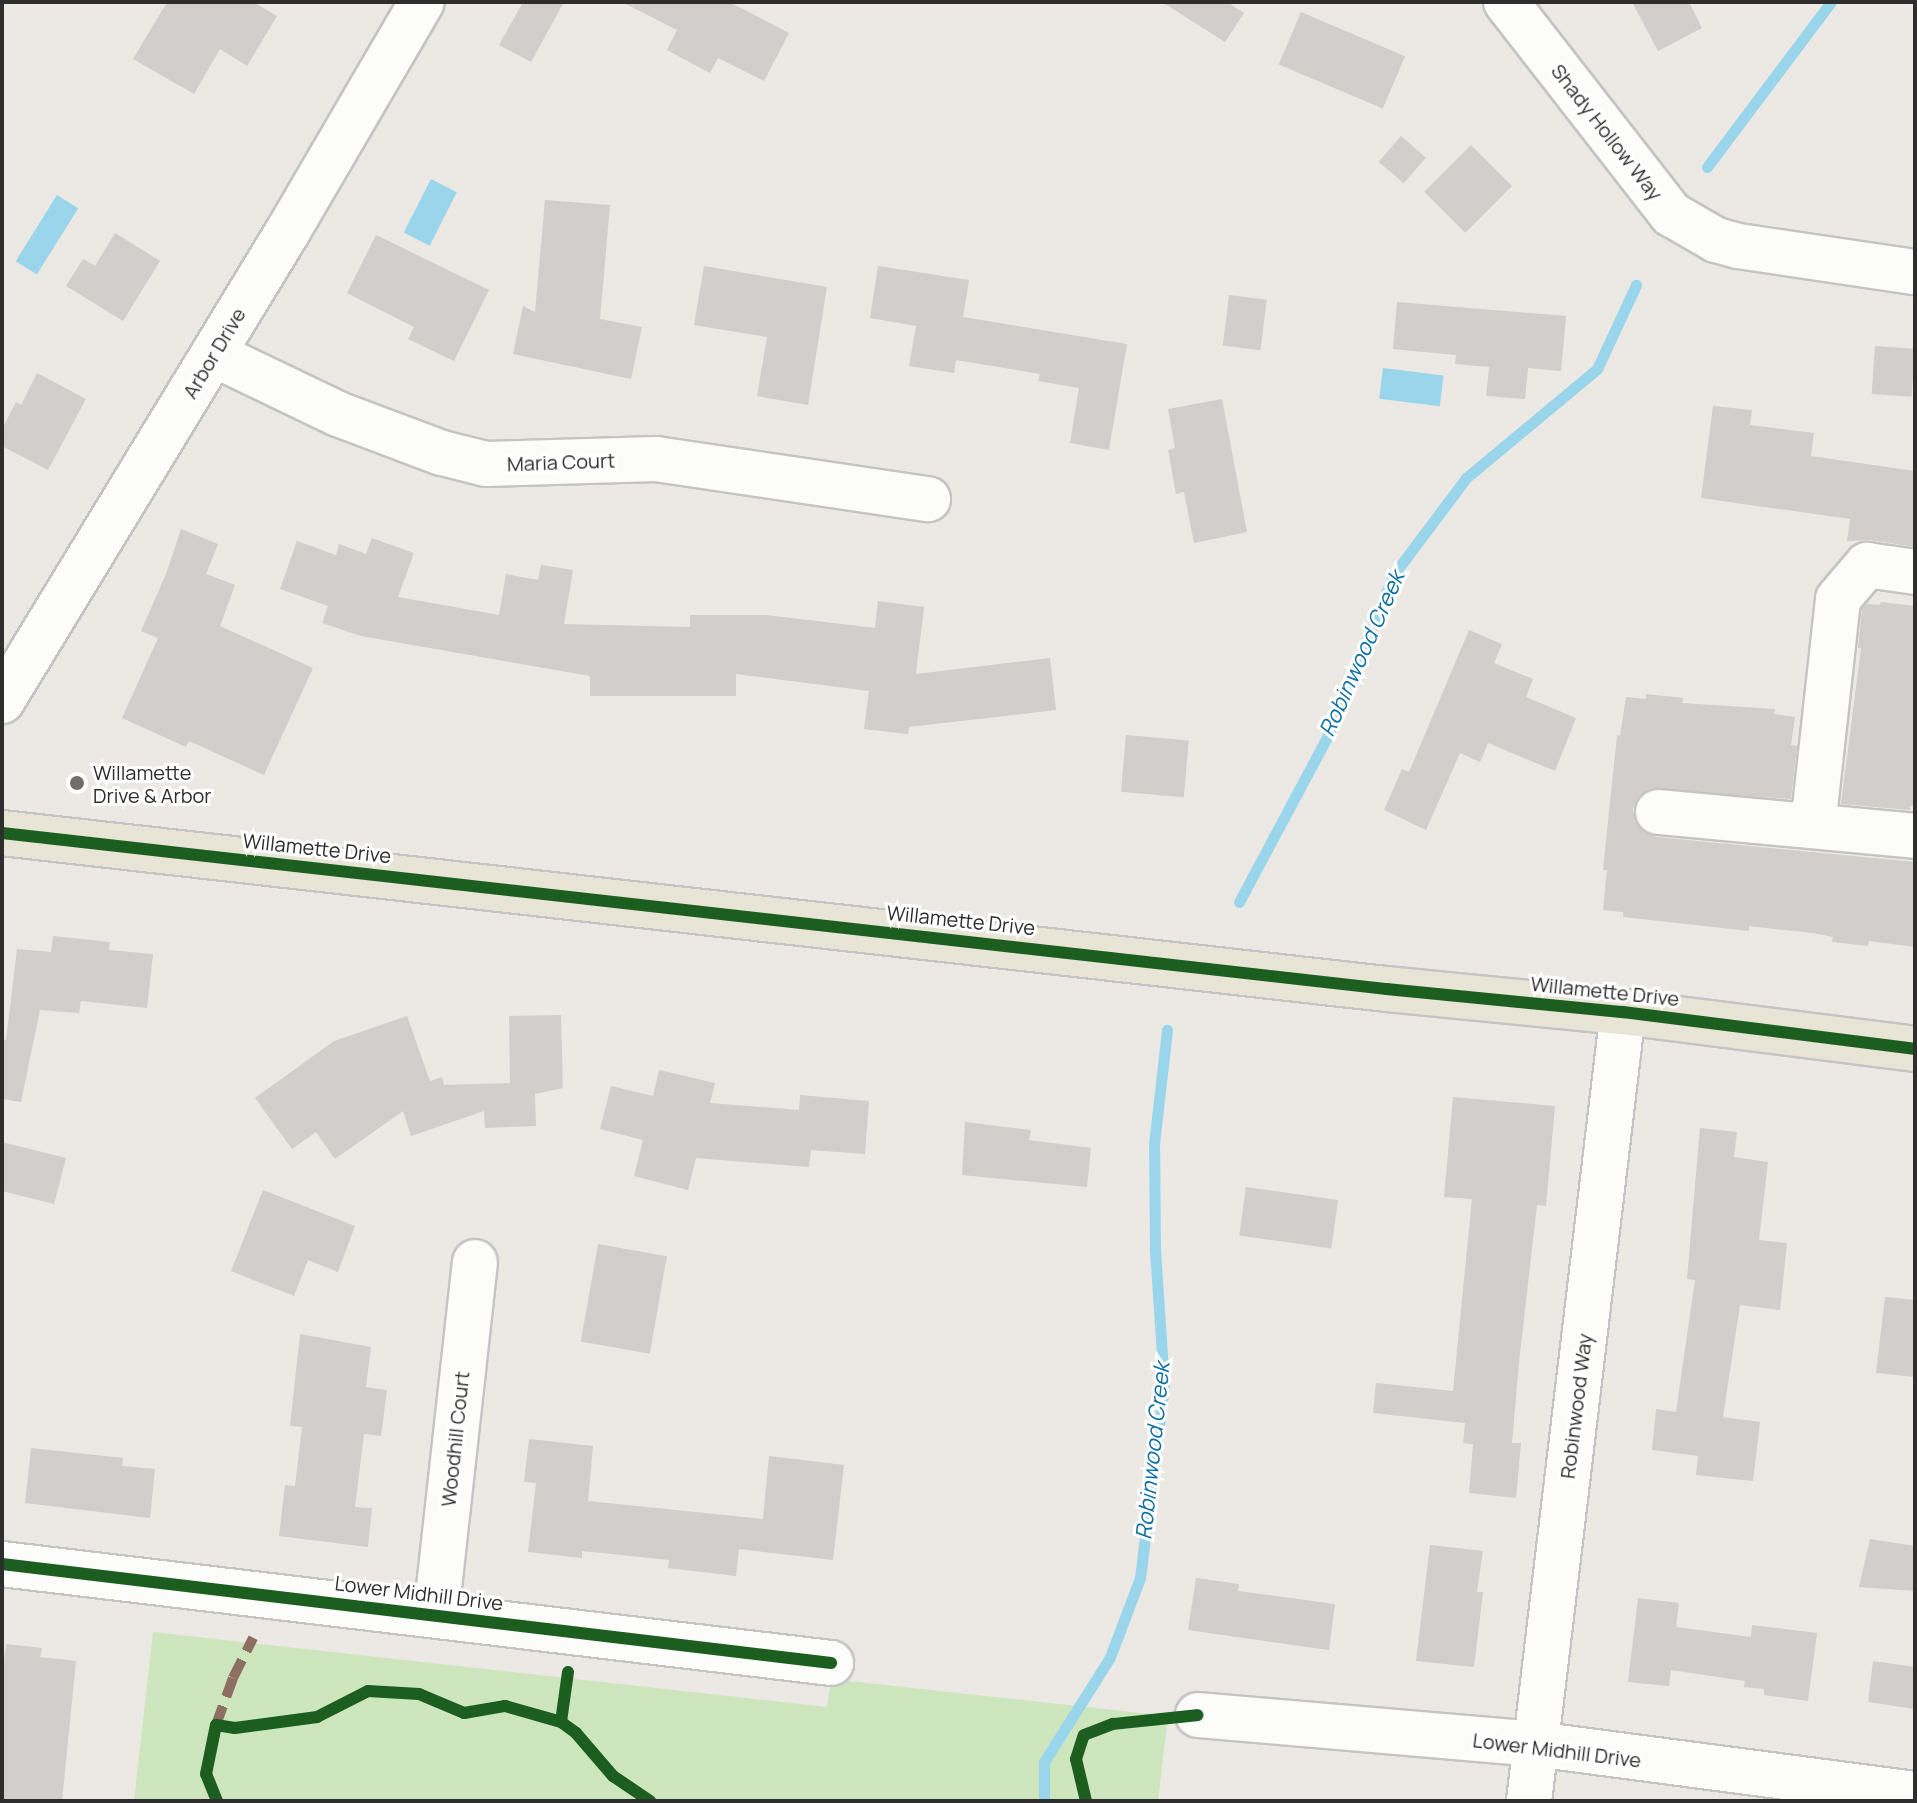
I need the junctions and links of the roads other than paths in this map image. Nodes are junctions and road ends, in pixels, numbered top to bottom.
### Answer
1 (422, 2) edge
2 (1506, 2) edge
3 (1915, 272) edge
4 (213, 354) junction
5 (928, 499) dead end
6 (1915, 572) edge
7 (2, 701) edge
8 (1658, 812) dead end
9 (1813, 826) junction
10 (2, 833) edge
11 (1915, 836) edge
12 (1623, 1012) junction
13 (1915, 1049) edge
14 (475, 1262) dead end
15 (2, 1564) edge
16 (436, 1615) junction
17 (831, 1663) dead end
18 (1198, 1715) dead end
19 (1535, 1744) junction
20 (1915, 1794) edge
21 (1529, 1801) edge

1 - 4 street, Arbor Drive
2 - 3 street, Shady Hollow Way
4 - 5 street, Maria Court
4 - 7 street, Arbor Drive
6 - 9 street
8 - 9 street
9 - 11 street
10 - 12 main road, Willamette Drive
12 - 13 main road, Willamette Drive
12 - 19 street, Robinwood Way
14 - 16 street, Woodhill Court
15 - 16 street, Lower Midhill Drive
16 - 17 street, Lower Midhill Drive
18 - 19 street, Lower Midhill Drive
19 - 20 street, Lower Midhill Drive
19 - 21 street, Robinwood Way

